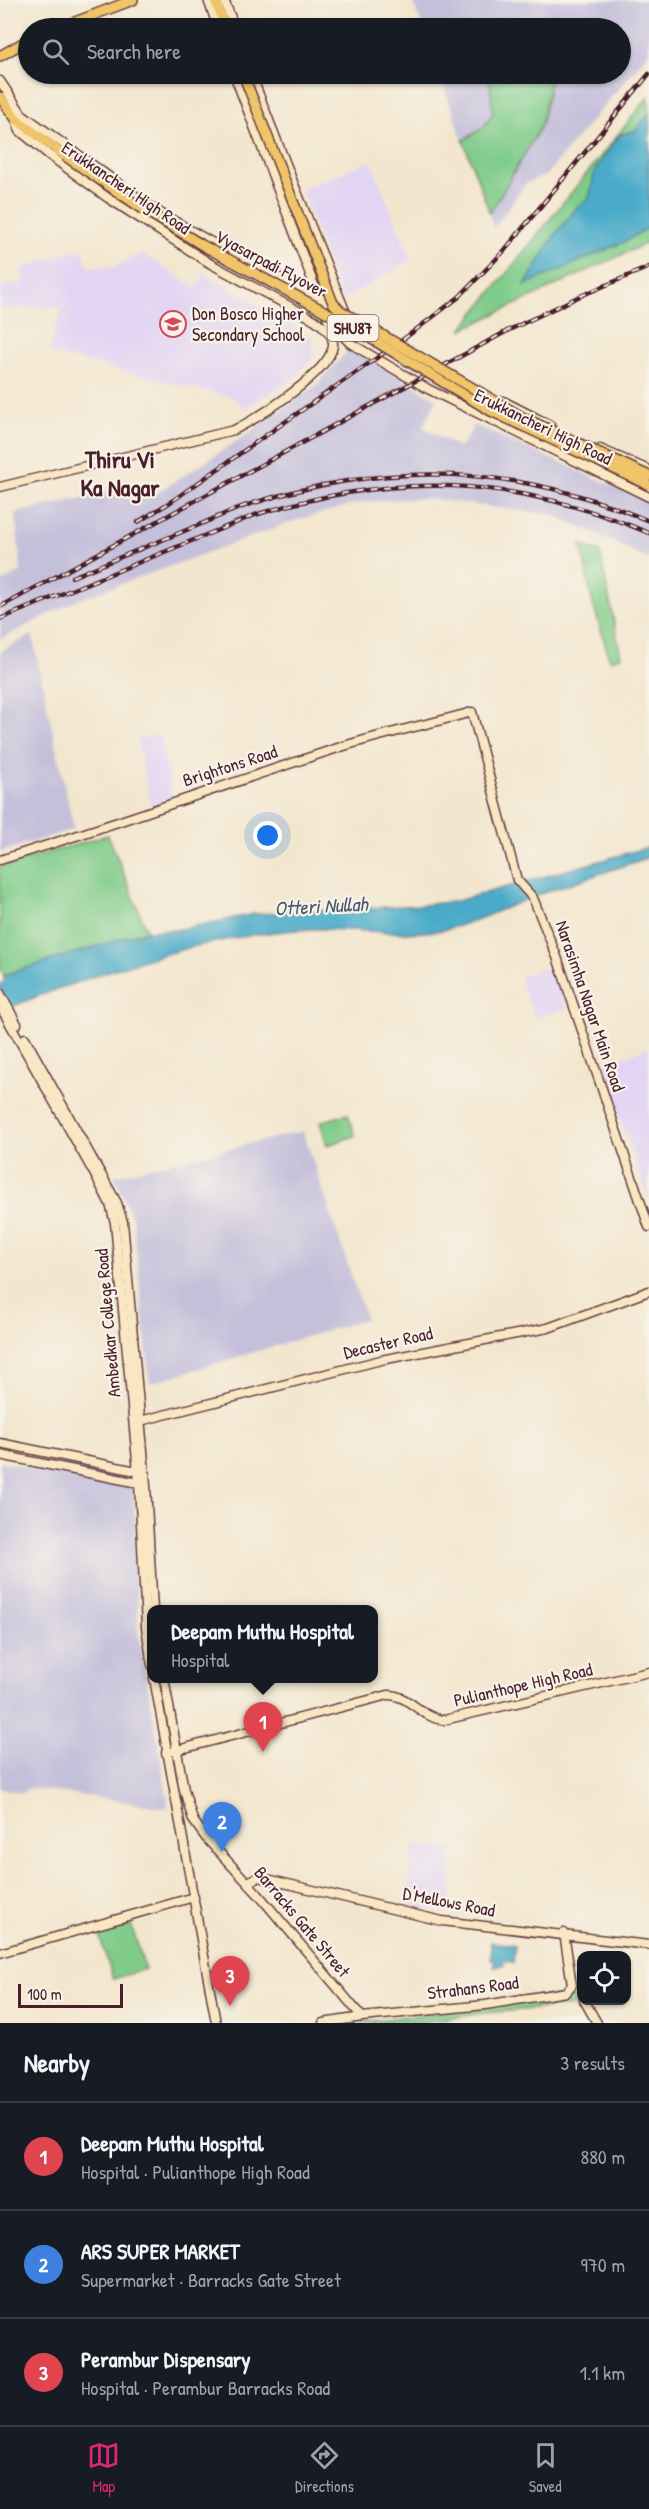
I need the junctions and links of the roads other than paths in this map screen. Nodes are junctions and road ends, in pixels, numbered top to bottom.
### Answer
1 (133, 0) edge
2 (208, 0) edge
3 (215, 0) edge
4 (224, 0) edge
5 (85, 18) edge
6 (214, 18) edge
7 (222, 18) edge
8 (231, 18) edge
9 (18, 46) edge
10 (0, 56) edge
11 (0, 81) edge
12 (238, 84) edge
13 (247, 84) edge
14 (255, 84) edge
15 (258, 92) junction
16 (0, 97) edge
17 (243, 98) junction
18 (16, 119) junction
19 (337, 295) junction
20 (320, 298) junction
21 (315, 320) junction
22 (335, 332) junction
23 (455, 402) junction
24 (594, 446) junction
25 (585, 467) junction
26 (649, 470) edge
27 (649, 476) edge
28 (649, 485) edge
29 (0, 487) edge
30 (649, 497) edge
31 (0, 860) edge
32 (533, 898) joint
33 (0, 993) edge
34 (4, 1009) edge
35 (649, 1227) edge
36 (649, 1291) edge
37 (137, 1422) junction
38 (0, 1443) edge
39 (0, 1455) edge
40 (141, 1472) junction
41 (143, 1484) junction
42 (153, 1605) edge
43 (147, 1633) edge
44 (649, 1672) edge
45 (155, 1683) edge
46 (165, 1683) edge
47 (178, 1752) junction
48 (166, 1753) junction
49 (248, 1882) junction
50 (194, 1898) junction
51 (564, 1934) junction
52 (649, 1945) edge
53 (0, 1953) edge
54 (572, 1985) junction
55 (577, 1991) edge
56 (586, 2005) edge
57 (362, 2017) junction
58 (216, 2023) edge
59 (324, 2023) edge
60 (597, 2023) edge

1 - 5 main road
2 - 6 street
3 - 7 main road
4 - 8 street
9 - 10 main road
11 - 20 street
12 - 17 street, Erukkancheri High Road
13 - 27 main road, Vyasarpadi Flyover / SHU87, bridge
14 - 15 street
15 - 17 street
15 - 19 street
16 - 18 main road, Erukkancheri High Road / SHU87
17 - 20 street, Erukkancheri High Road
18 - 21 street, Erukkancheri High Road
18 - 28 main road, Vyasarpadi Flyover / SHU87, bridge
19 - 20 street
19 - 22 street
20 - 21 street
20 - 22 street, Erukkancheri High Road
21 - 22 street, Erukkancheri High Road
22 - 23 street, Erukkancheri High Road
22 - 29 street
23 - 24 street, Erukkancheri High Road
23 - 25 street, Erukkancheri High Road
24 - 25 street
24 - 26 street, Erukkancheri High Road
25 - 30 street, Erukkancheri High Road
31 - 32 street, Brightons Road
32 - 35 street, Narasimha Nagar Main Road
33 - 34 street, Ambedkar College Road
34 - 37 street, Ambedkar College Road
36 - 37 street, Decaster Road
37 - 40 street, Ambedkar College Road
38 - 40 street
39 - 41 street
40 - 41 street, Ambedkar College Road
41 - 42 street, Ambedkar College Road
41 - 43 street, Ambedkar College Road
44 - 47 street, Pulianthope High Road
45 - 48 street
46 - 47 street
47 - 48 street, Pulianthope High Road
47 - 49 street, Barracks Gate Street
48 - 50 street
49 - 51 street, D'Mellows Road
49 - 57 street, Barracks Gate Street
50 - 53 street
50 - 58 street
51 - 52 street, D'Mellows Road
51 - 54 street
54 - 55 street
54 - 57 street, Strahans Road
56 - 60 street
57 - 59 street, Strahans Road

